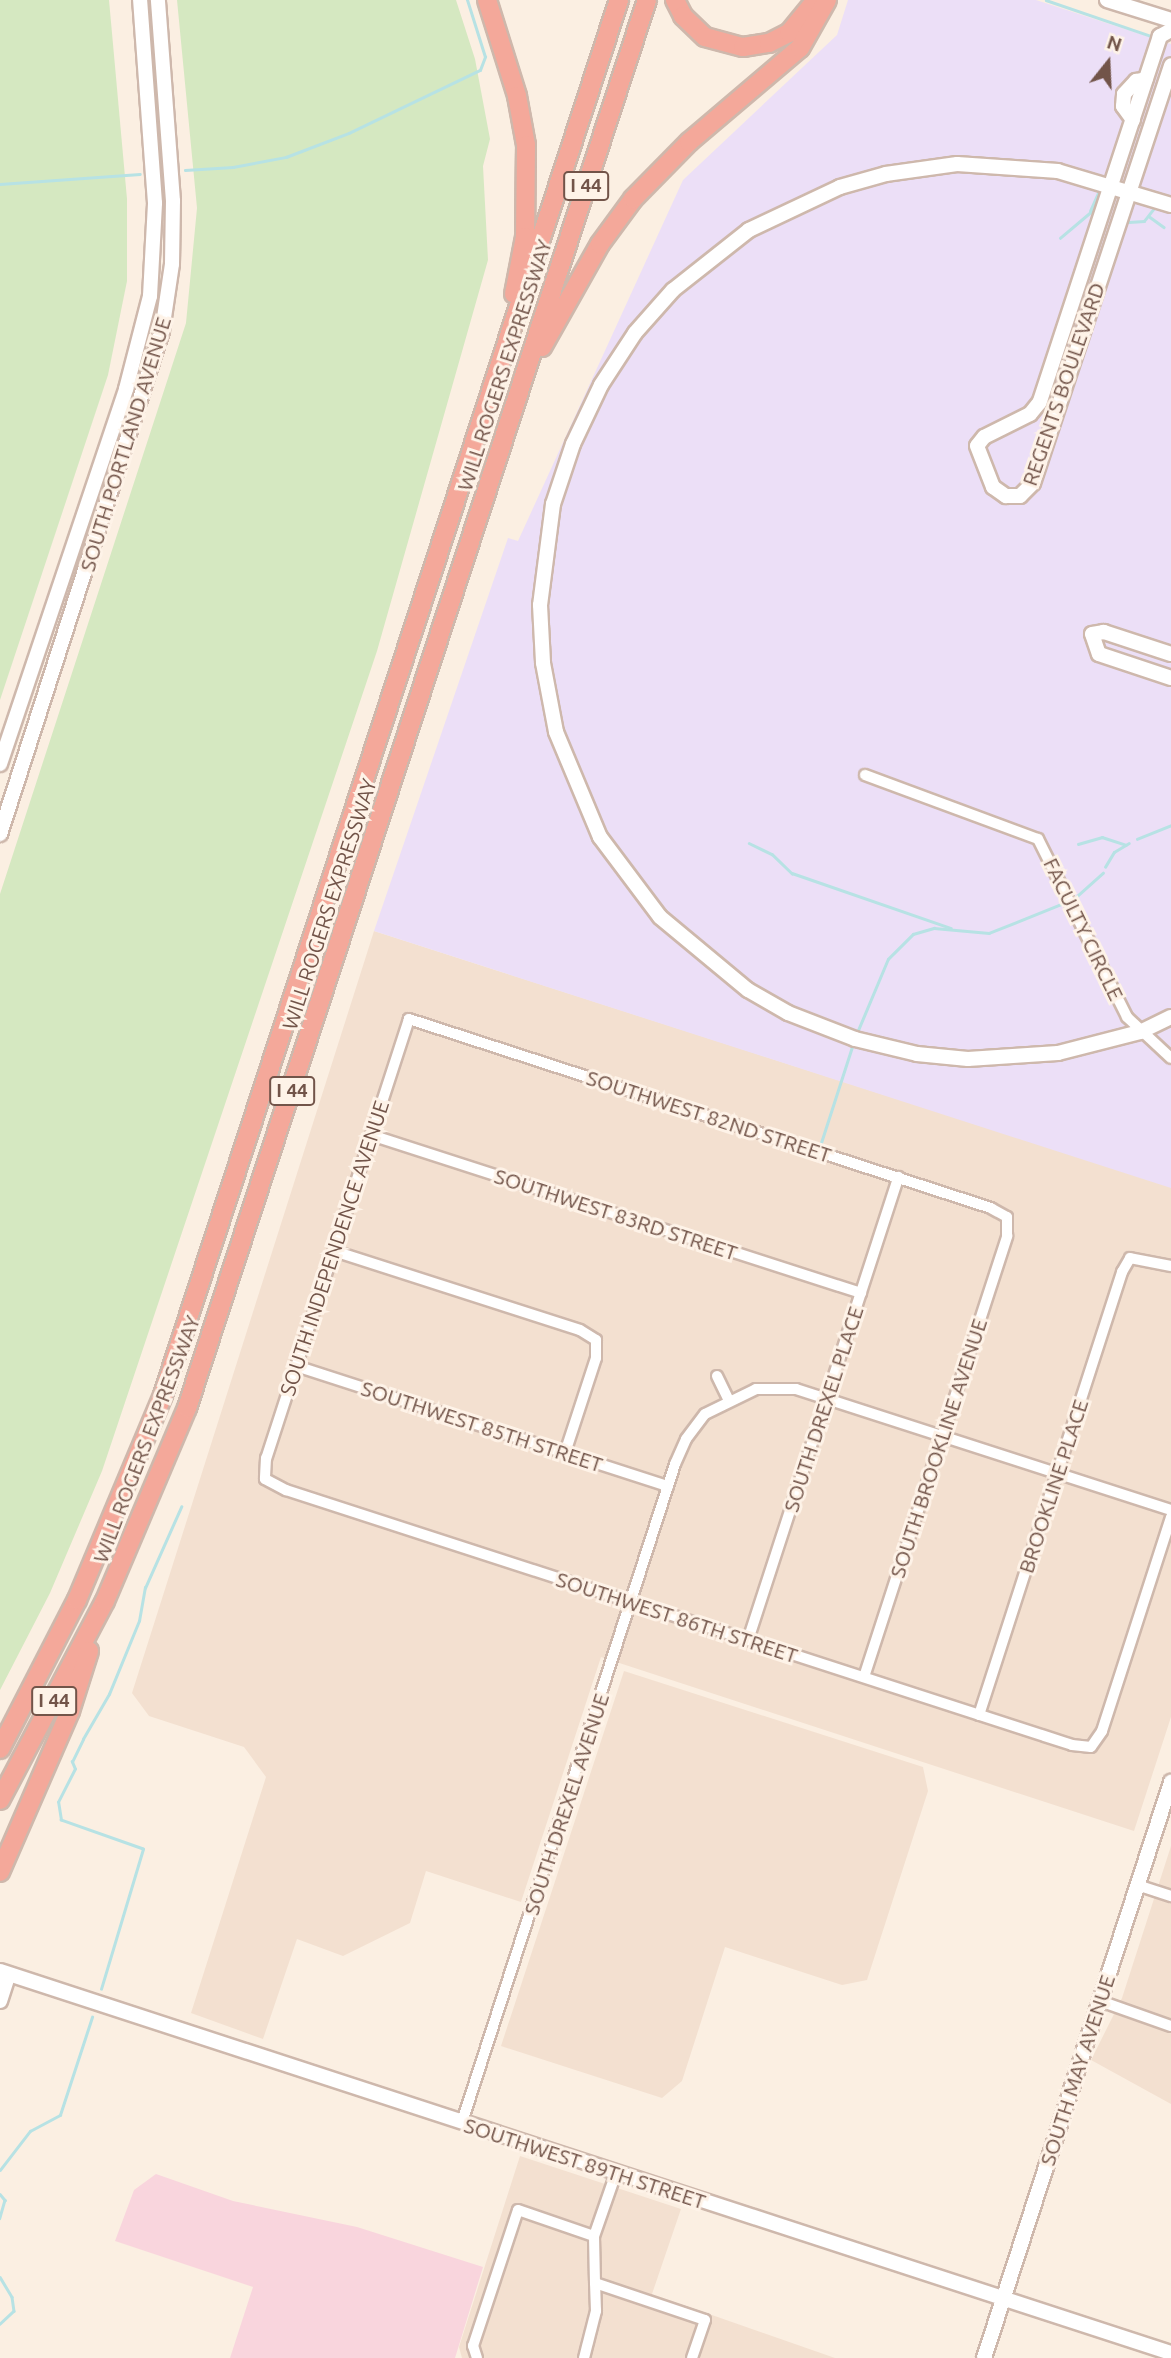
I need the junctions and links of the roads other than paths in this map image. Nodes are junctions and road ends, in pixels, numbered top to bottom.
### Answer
1 (140, 0) edge
2 (158, 0) edge
3 (487, 0) edge
4 (619, 0) edge
5 (647, 0) edge
6 (675, 0) edge
7 (816, 0) edge
8 (827, 0) edge
9 (1107, 0) edge
10 (1171, 20) edge
11 (1171, 30) edge
12 (1171, 65) edge
13 (1134, 115) junction
14 (1154, 116) junction
15 (1111, 184) junction
16 (1130, 190) junction
17 (1171, 205) edge
18 (499, 371) junction
19 (526, 372) junction
20 (1171, 654) edge
21 (1171, 678) edge
22 (0, 764) edge
23 (865, 775) dead end
24 (0, 834) edge
25 (1171, 1017) edge
26 (409, 1019) joint
27 (1140, 1032) junction
28 (1171, 1058) edge
29 (372, 1135) junction
30 (898, 1177) junction
31 (1007, 1217) joint
32 (334, 1251) junction
33 (1171, 1266) edge
34 (861, 1293) junction
35 (296, 1366) junction
36 (717, 1376) dead end
37 (826, 1398) junction
38 (728, 1399) junction
39 (942, 1436) junction
40 (565, 1453) junction
41 (1057, 1473) junction
42 (265, 1479) joint
43 (668, 1486) junction
44 (1171, 1510) edge
45 (1171, 1517) edge
46 (105, 1601) junction
47 (631, 1602) junction
48 (748, 1640) junction
49 (864, 1677) junction
50 (28, 1698) junction
51 (979, 1714) junction
52 (0, 1724) edge
53 (0, 1749) edge
54 (1171, 1782) edge
55 (0, 1800) edge
56 (0, 1872) edge
57 (1137, 1885) junction
58 (1171, 1896) edge
59 (5, 1973) edge
60 (0, 2001) edge
61 (1100, 2001) junction
62 (1171, 2026) edge
63 (463, 2122) junction
64 (616, 2173) junction
65 (594, 2236) junction
66 (594, 2283) junction
67 (1003, 2300) junction
68 (1171, 2353) edge
69 (477, 2358) edge
70 (584, 2358) edge
71 (692, 2358) edge
72 (984, 2358) edge

1 - 22 main road, SOUTH PORTLAND AVENUE
2 - 24 main road, SOUTH PORTLAND AVENUE
3 - 18 highway
4 - 18 highway, WILL ROGERS EXPRESSWAY / I 44
5 - 19 highway, WILL ROGERS EXPRESSWAY / I 44
6 - 7 highway
8 - 19 highway
9 - 10 main road
11 - 13 main road, REGENTS BOULEVARD
12 - 14 main road, REGENTS BOULEVARD
13 - 14 main road
13 - 15 main road, REGENTS BOULEVARD
14 - 16 main road, REGENTS BOULEVARD
15 - 16 main road
15 - 16 main road, REGENTS BOULEVARD
15 - 27 main road
16 - 17 main road
18 - 50 highway, WILL ROGERS EXPRESSWAY / I 44
19 - 46 highway, WILL ROGERS EXPRESSWAY / I 44
20 - 21 main road
23 - 27 street, FACULTY CIRCLE
25 - 27 main road
26 - 29 street, SOUTH INDEPENDENCE AVENUE
26 - 30 street, SOUTHWEST 82ND STREET
27 - 28 street, FACULTY CIRCLE
29 - 32 street, SOUTH INDEPENDENCE AVENUE
29 - 34 street, SOUTHWEST 83RD STREET
30 - 31 street, SOUTHWEST 82ND STREET
30 - 34 street, SOUTH DREXEL PLACE
31 - 39 street, SOUTH BROOKLINE AVENUE
32 - 35 street, SOUTH INDEPENDENCE AVENUE
32 - 40 street
33 - 41 street, BROOKLINE PLACE
34 - 37 street, SOUTH DREXEL PLACE
35 - 40 street, SOUTHWEST 85TH STREET
35 - 42 street, SOUTH INDEPENDENCE AVENUE
36 - 38 street
37 - 38 street
37 - 39 street
37 - 48 street, SOUTH DREXEL PLACE
38 - 43 street, SOUTH DREXEL AVENUE
39 - 41 street
39 - 49 street, SOUTH BROOKLINE AVENUE
40 - 43 street, SOUTHWEST 85TH STREET
41 - 44 street
41 - 51 street, BROOKLINE PLACE
42 - 47 street, SOUTHWEST 86TH STREET
43 - 47 street, SOUTH DREXEL AVENUE
45 - 51 street, SOUTHWEST 86TH STREET
46 - 55 highway, WILL ROGERS EXPRESSWAY / I 44
46 - 56 highway
47 - 48 street, SOUTHWEST 86TH STREET
47 - 63 street, SOUTH DREXEL AVENUE
48 - 49 street, SOUTHWEST 86TH STREET
49 - 51 street, SOUTHWEST 86TH STREET
50 - 52 highway
50 - 53 highway, WILL ROGERS EXPRESSWAY / I 44
54 - 57 main road, SOUTH MAY AVENUE
57 - 58 street
57 - 61 main road, SOUTH MAY AVENUE
59 - 60 main road
59 - 63 main road, SOUTHWEST 89TH STREET
61 - 62 street
61 - 67 main road, SOUTH MAY AVENUE
63 - 64 main road, SOUTHWEST 89TH STREET
64 - 65 street
64 - 67 main road, SOUTHWEST 89TH STREET
65 - 66 street
65 - 69 street
66 - 70 street
66 - 71 street
67 - 68 main road, SOUTHWEST 89TH STREET
67 - 72 main road, SOUTH MAY AVENUE

